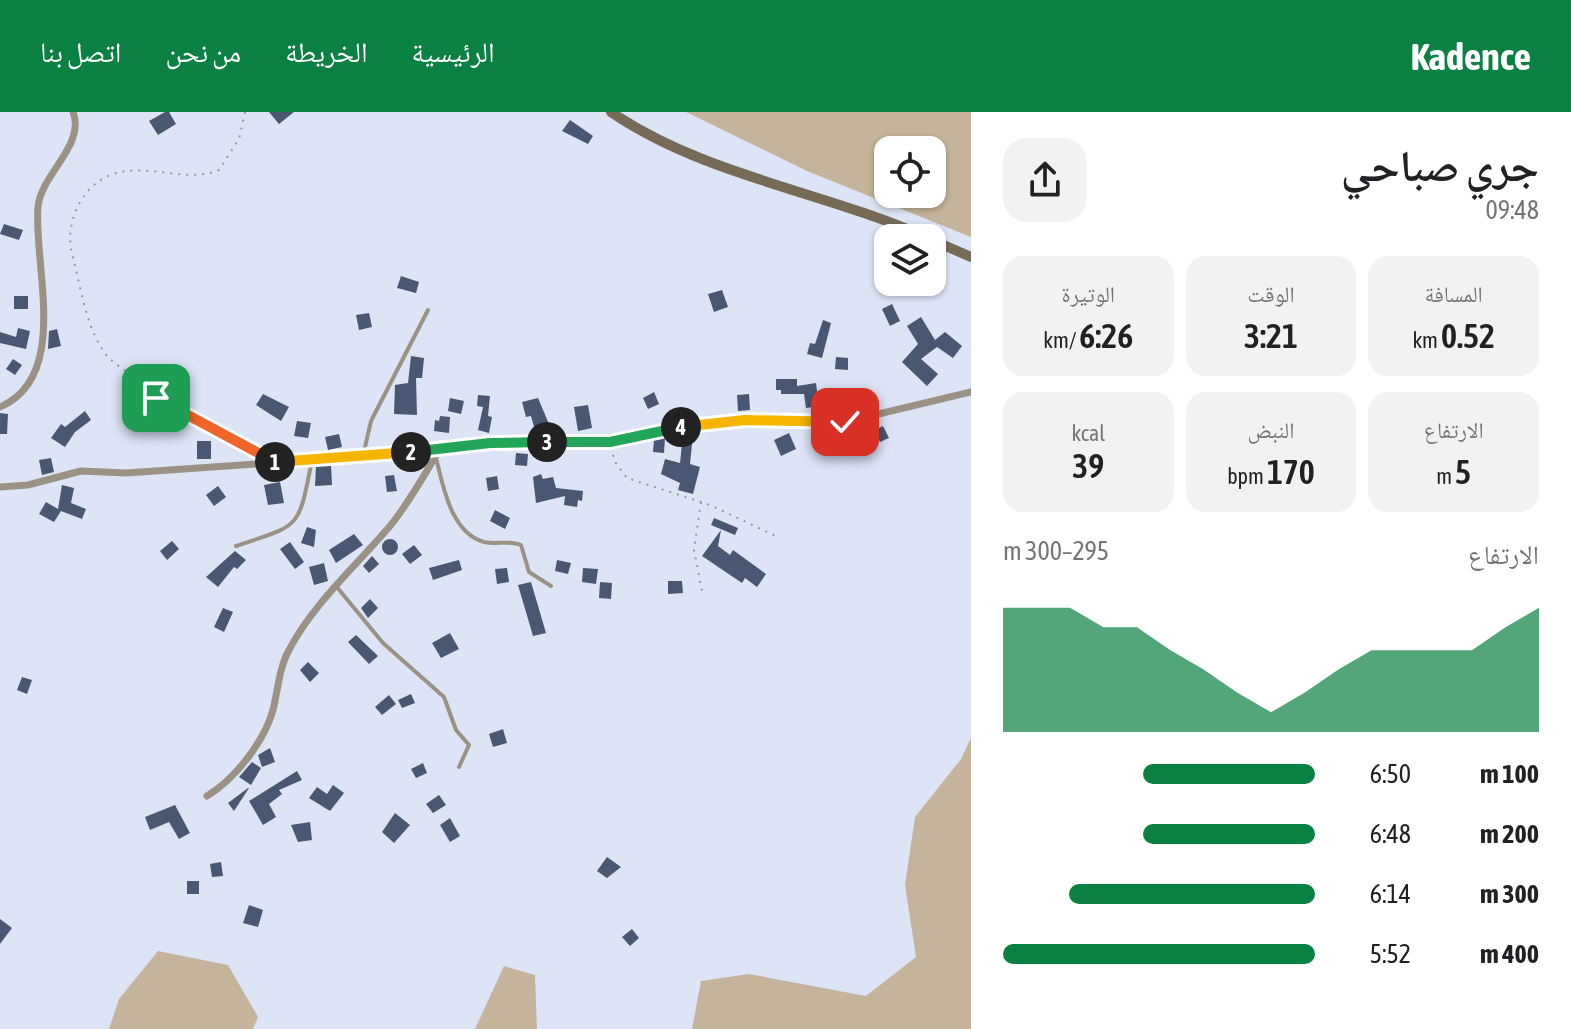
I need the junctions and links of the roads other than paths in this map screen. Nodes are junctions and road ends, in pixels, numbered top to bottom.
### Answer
1 (73, 112) edge
2 (611, 112) edge
3 (887, 224) edge
4 (946, 246) edge
5 (971, 257) edge
6 (428, 310) dead end
7 (971, 392) edge
8 (0, 407) edge
9 (438, 452) junction
10 (363, 456) junction
11 (312, 460) junction
12 (0, 487) edge
13 (236, 546) dead end
14 (336, 586) junction
15 (551, 586) dead end
16 (459, 767) dead end
17 (207, 796) dead end

1 - 8 street
2 - 3 street
4 - 5 street
6 - 10 lane
7 - 9 street
9 - 10 street
9 - 14 street
9 - 15 lane
10 - 11 street
11 - 12 street
11 - 13 lane
14 - 16 lane
14 - 17 street

